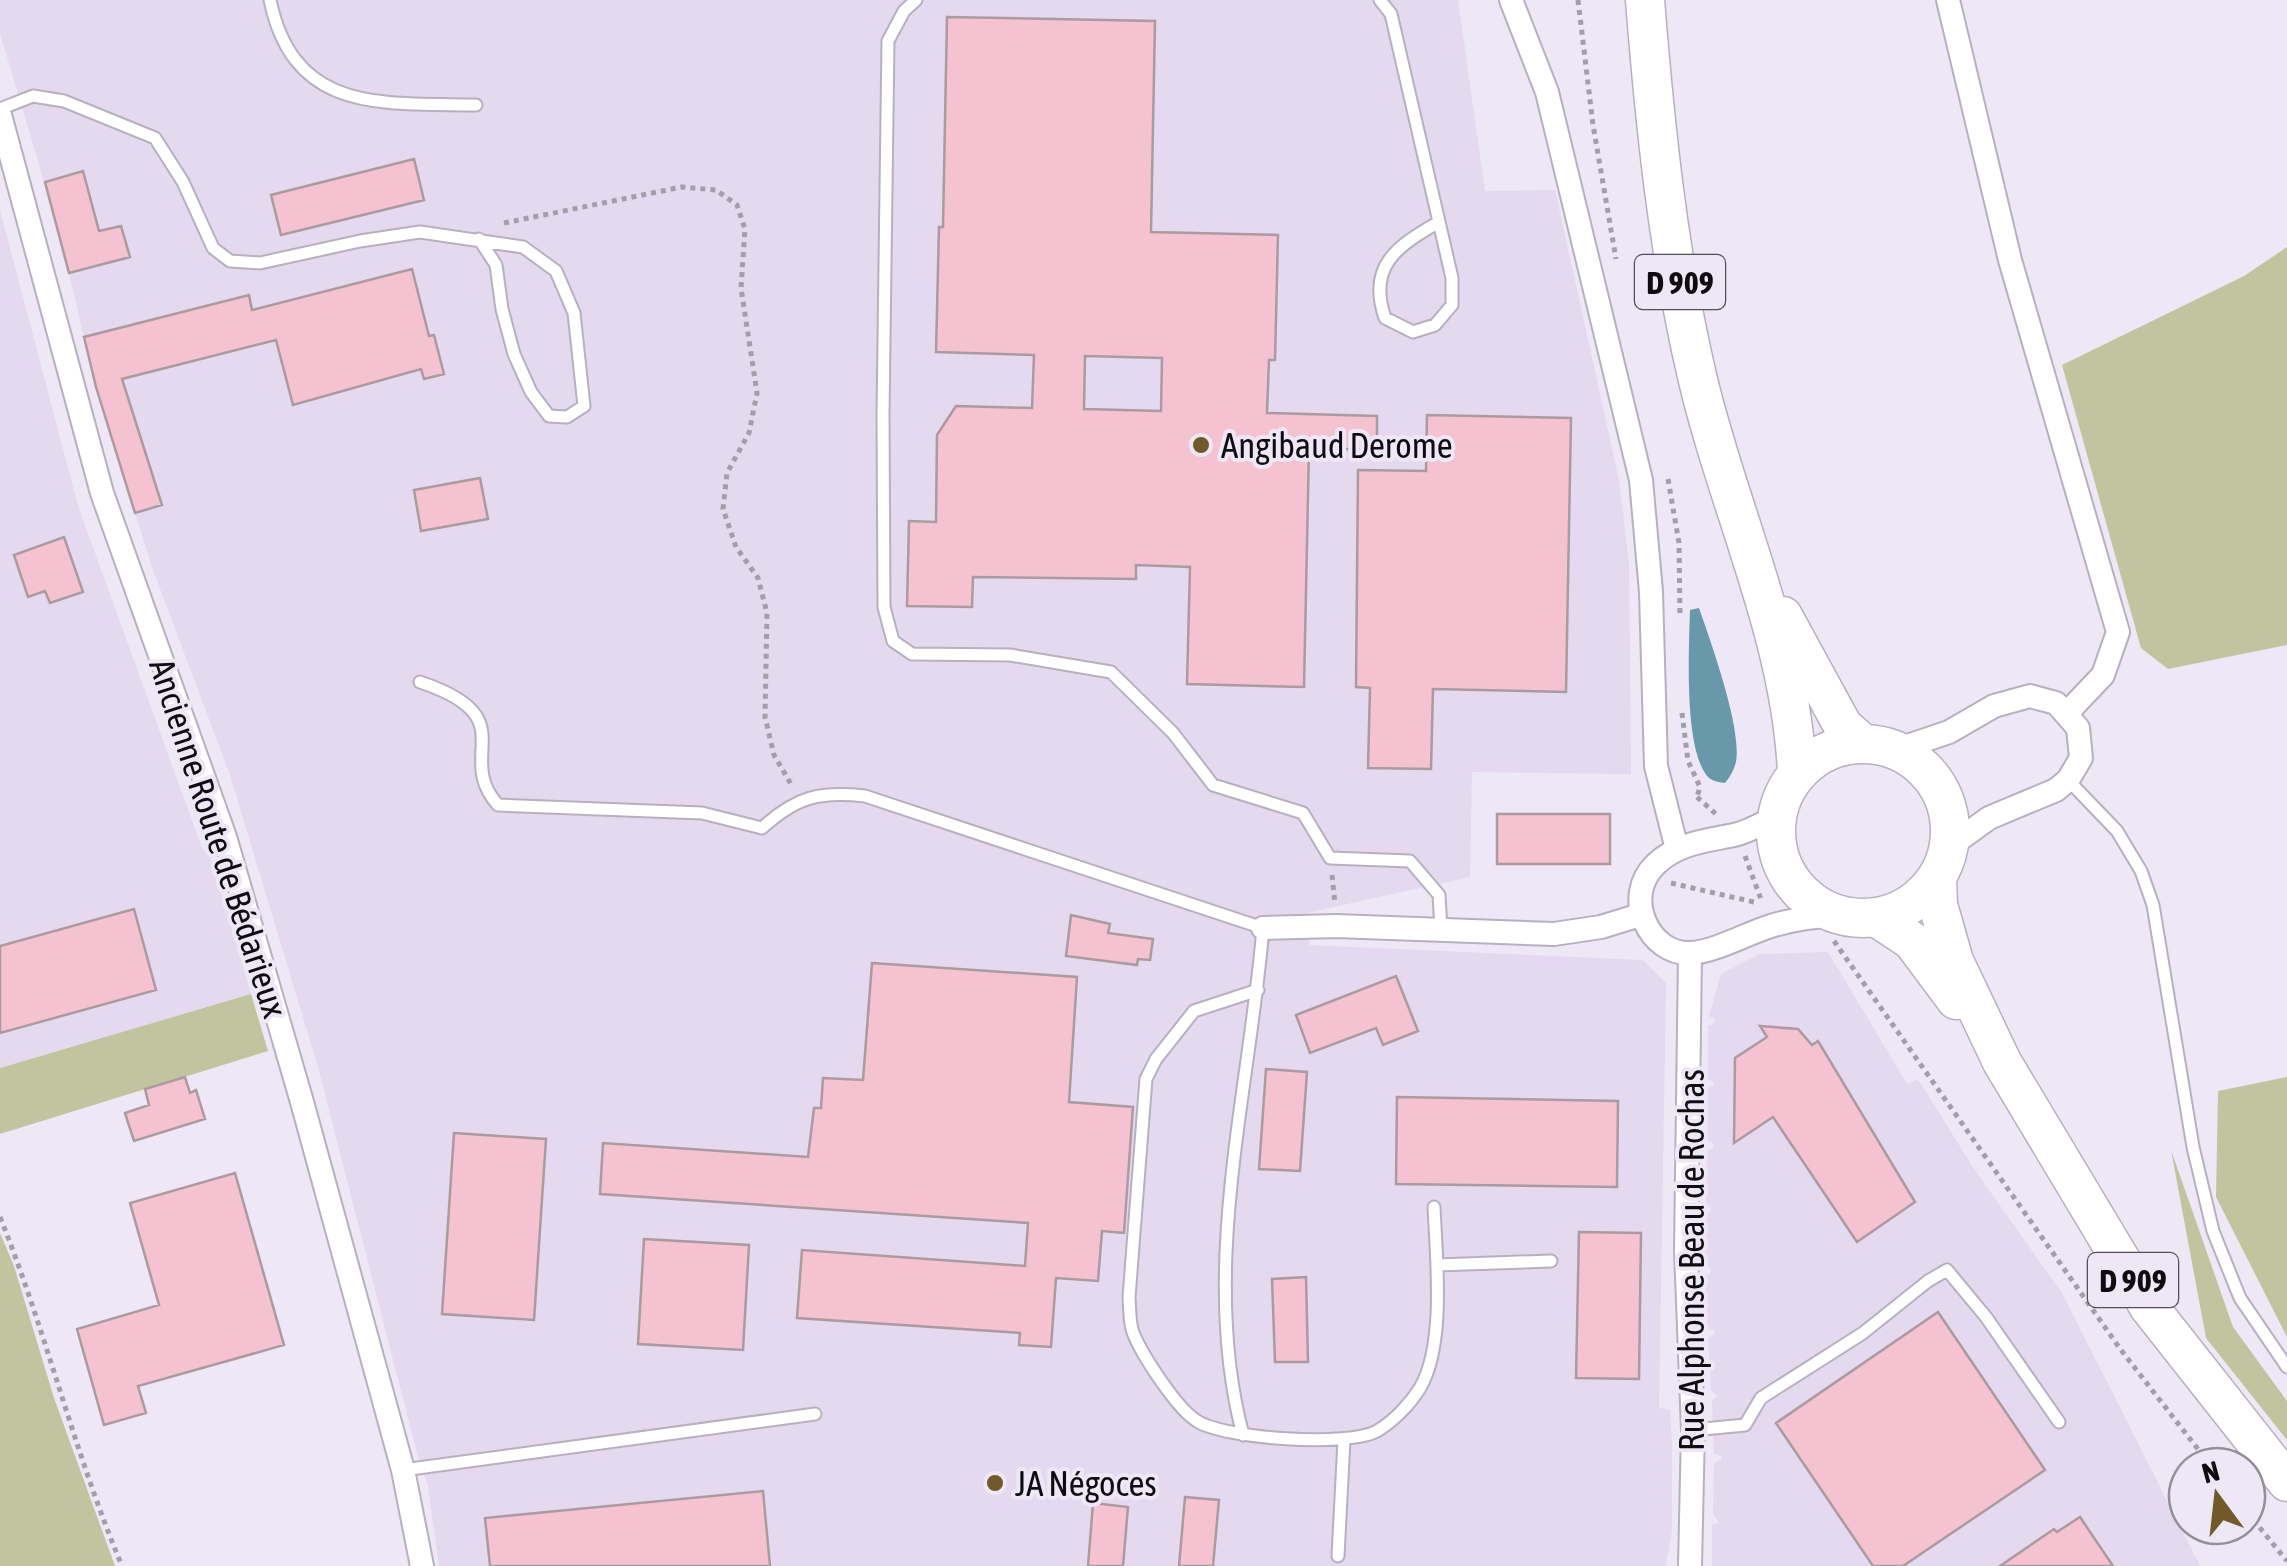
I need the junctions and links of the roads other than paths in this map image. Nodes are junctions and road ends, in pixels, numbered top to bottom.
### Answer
1 (270, 0) edge
2 (916, 0) edge
3 (1380, 0) edge
4 (1512, 0) edge
5 (1645, 0) edge
6 (1948, 0) edge
7 (476, 105) dead end
8 (0, 112) edge
9 (1439, 222) junction
10 (479, 240) junction
11 (1751, 556) junction
12 (420, 682) dead end
13 (2068, 713) junction
14 (1879, 747) junction
15 (1797, 774) junction
16 (2068, 780) junction
17 (1776, 817) junction
18 (1677, 848) junction
19 (1943, 862) junction
20 (1640, 915) junction
21 (1849, 924) junction
22 (1263, 928) junction
23 (1441, 930) junction
24 (1690, 954) junction
25 (1258, 990) junction
26 (2002, 1062) junction
27 (1434, 1206) dead end
28 (1551, 1261) dead end
29 (1436, 1265) junction
30 (2287, 1367) edge
31 (814, 1414) dead end
32 (2059, 1422) dead end
33 (1693, 1430) junction
34 (1243, 1435) junction
35 (1344, 1440) junction
36 (402, 1470) junction
37 (2287, 1482) edge
38 (1338, 1556) dead end
39 (422, 1566) edge
40 (1690, 1566) edge

1 - 7 lane
2 - 23 lane
3 - 9 lane
4 - 18 street
5 - 11 main road, D 909
6 - 13 street
8 - 10 lane
8 - 36 street, Ancienne Route de Bédarieux
9 - 9 lane
10 - 10 lane
11 - 14 main road, D 909
11 - 15 main road, D 909
12 - 22 lane
13 - 14 street
13 - 16 street
14 - 15 main road
14 - 19 main road
15 - 17 main road
16 - 19 street
16 - 30 lane
17 - 18 street
17 - 21 main road
18 - 20 street
19 - 21 main road
19 - 26 main road, D 909
20 - 23 street
20 - 24 street
21 - 24 street
21 - 26 main road, D 909
22 - 23 street
22 - 25 lane
24 - 33 street, Rue Alphonse Beau de Rochas
25 - 34 lane
25 - 34 lane
26 - 37 main road, D 909
27 - 29 lane
28 - 29 lane
29 - 35 lane
31 - 36 lane
32 - 33 lane
33 - 40 street, Rue Alphonse Beau de Rochas
34 - 35 lane
35 - 38 lane
36 - 39 street, Ancienne Route de Bédarieux

